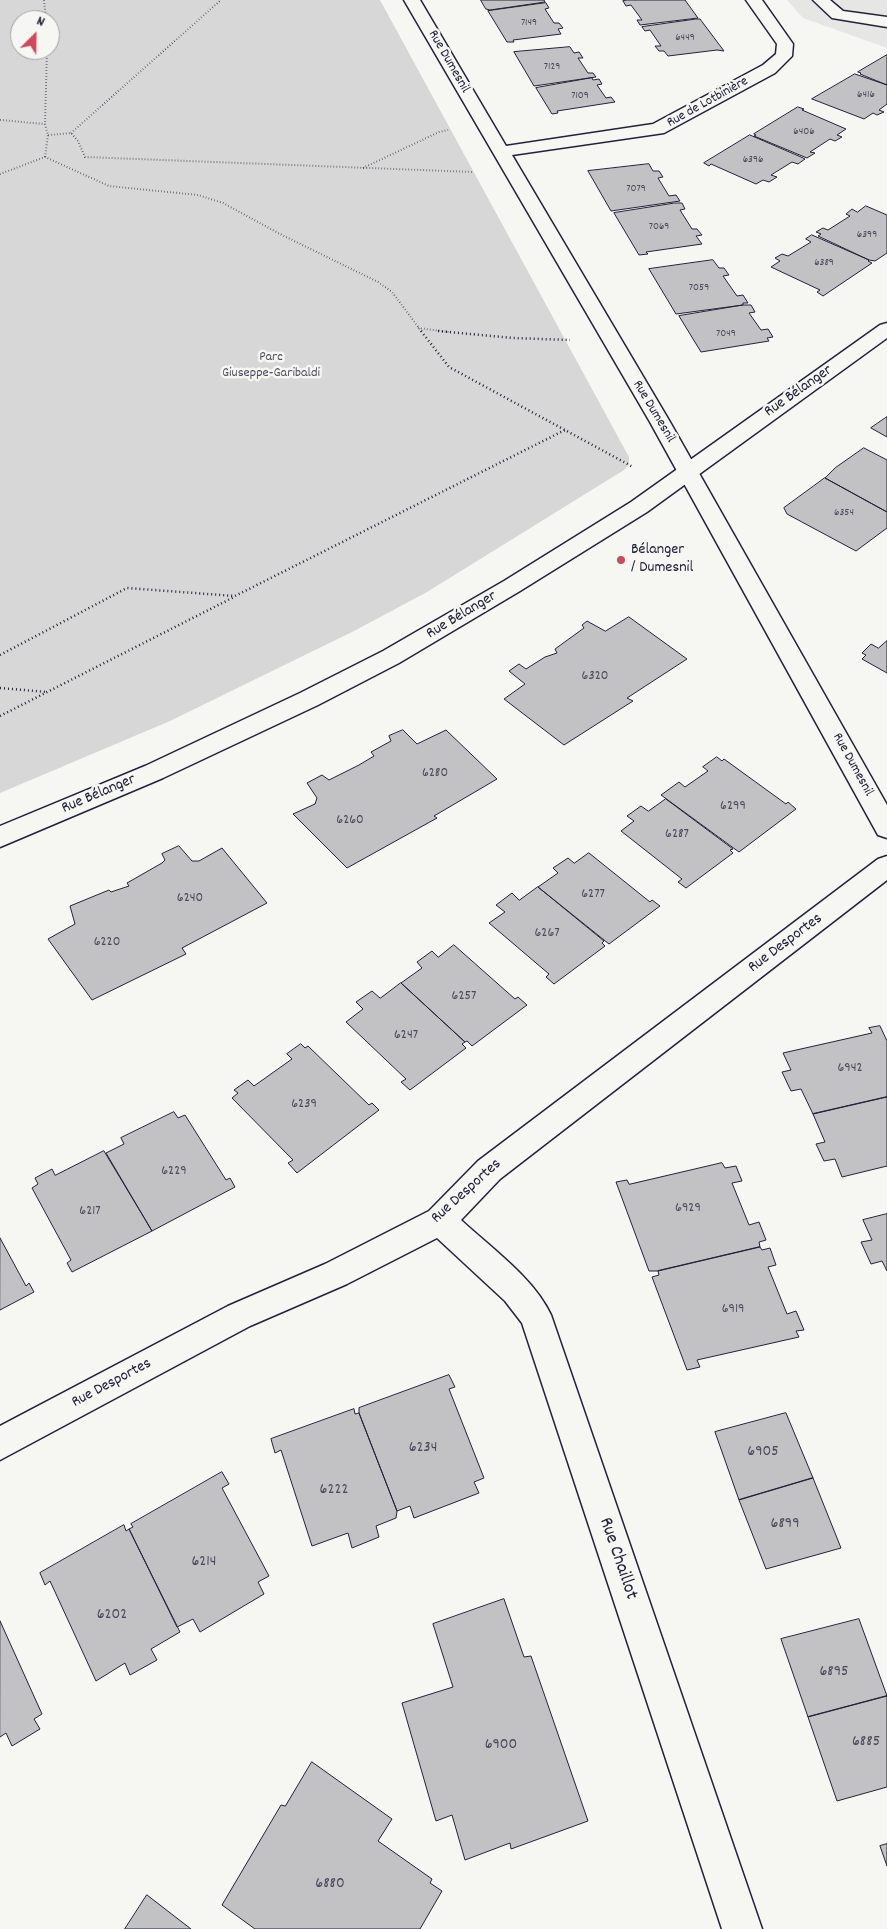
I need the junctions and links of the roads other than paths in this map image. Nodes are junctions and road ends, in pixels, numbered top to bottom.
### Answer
1 (412, 0) edge
2 (754, 0) edge
3 (821, 0) edge
4 (887, 22) edge
5 (500, 152) junction
6 (887, 329) edge
7 (688, 471) junction
8 (887, 828) edge
9 (0, 837) edge
10 (887, 866) edge
11 (440, 1221) junction
12 (0, 1444) edge
13 (742, 1929) edge

1 - 5 street, Rue Dumesnil
2 - 5 street, Rue de Lotbinière
3 - 4 street
5 - 7 street, Rue Dumesnil
6 - 7 street, Rue Bélanger
7 - 8 street, Rue Dumesnil
7 - 9 street, Rue Bélanger
10 - 11 street, Rue Desportes
11 - 12 street, Rue Desportes
11 - 13 street, Rue Chaillot

